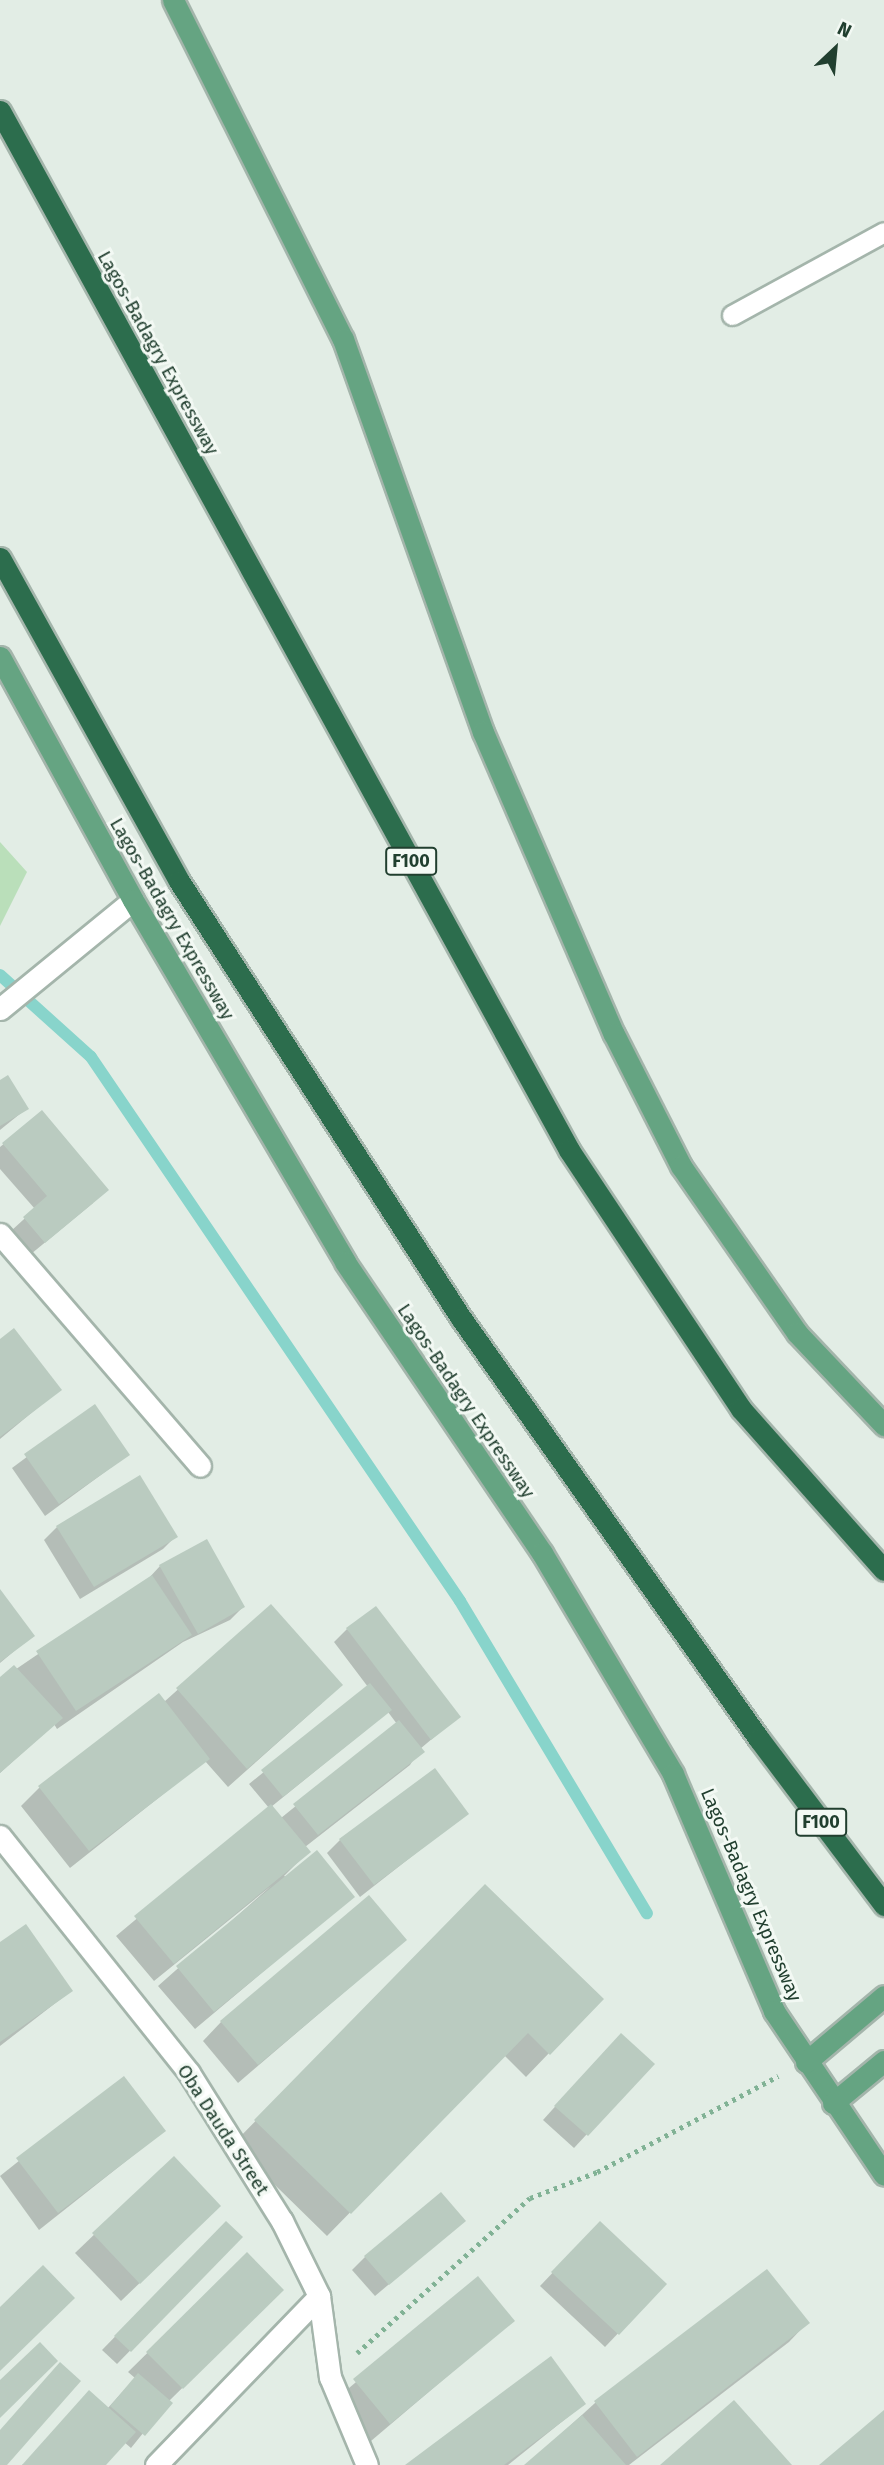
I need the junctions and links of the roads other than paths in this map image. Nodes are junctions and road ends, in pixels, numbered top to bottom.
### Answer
1 (173, 0) edge
2 (0, 110) edge
3 (884, 232) edge
4 (732, 315) dead end
5 (0, 558) edge
6 (0, 657) edge
7 (133, 900) junction
8 (0, 1009) edge
9 (0, 1234) edge
10 (884, 1424) edge
11 (200, 1466) dead end
12 (884, 1570) edge
13 (0, 1836) edge
14 (884, 1905) edge
15 (884, 1996) edge
16 (884, 2061) edge
17 (806, 2062) junction
18 (833, 2104) junction
19 (884, 2175) edge
20 (319, 2296) junction
21 (156, 2465) edge
22 (367, 2465) edge

1 - 10 main road
2 - 12 highway, Lagos-Badagry Expressway / F100
3 - 4 lane
5 - 14 highway, Lagos-Badagry Expressway / F100
6 - 7 main road, Lagos-Badagry Expressway
7 - 8 street
7 - 17 main road, Lagos-Badagry Expressway
9 - 11 street
13 - 20 street, Oba Dauda Street
15 - 17 main road
16 - 18 main road
17 - 18 main road, Lagos-Badagry Expressway
18 - 19 main road, Lagos-Badagry Expressway
20 - 21 street
20 - 22 street, Oba Dauda Street

